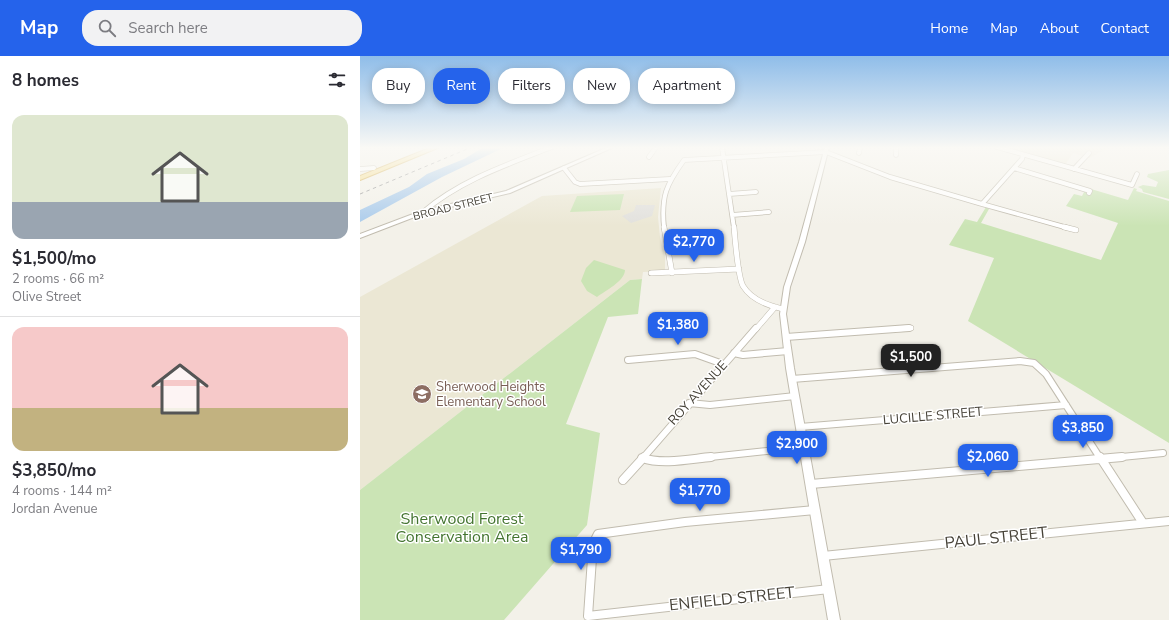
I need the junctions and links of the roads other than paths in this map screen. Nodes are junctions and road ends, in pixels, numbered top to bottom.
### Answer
1 (372, 173) edge
2 (486, 173) edge
3 (552, 173) edge
4 (568, 173) edge
5 (674, 173) edge
6 (726, 173) edge
7 (820, 173) edge
8 (881, 173) edge
9 (1009, 173) edge
10 (1032, 173) edge
11 (1090, 173) edge
12 (1137, 174) dead end
13 (360, 178) edge
14 (670, 179) junction
15 (756, 192) dead end
16 (1089, 193) dead end
17 (729, 194) junction
18 (982, 204) junction
19 (423, 212) junction
20 (769, 212) dead end
21 (732, 215) junction
22 (1076, 230) dead end
23 (360, 236) edge
24 (739, 269) junction
25 (651, 273) dead end
26 (672, 273) junction
27 (779, 308) junction
28 (911, 328) dead end
29 (786, 337) junction
30 (788, 351) junction
31 (734, 353) junction
32 (628, 360) dead end
33 (723, 364) junction
34 (792, 379) junction
35 (795, 396) junction
36 (689, 403) junction
37 (1066, 405) junction
38 (800, 427) junction
39 (804, 447) junction
40 (1163, 453) dead end
41 (642, 458) junction
42 (1100, 458) junction
43 (622, 480) dead end
44 (811, 484) junction
45 (815, 510) junction
46 (1169, 521) edge
47 (1143, 523) junction
48 (823, 556) junction
49 (829, 589) junction
50 (834, 620) edge

1 - 13 highway
2 - 19 street
3 - 19 street, BROAD STREET
4 - 14 street
5 - 14 street
6 - 17 street
7 - 27 street
8 - 18 street
9 - 18 street
10 - 16 street
11 - 12 street
14 - 26 street
15 - 17 street
17 - 21 street
18 - 22 street
19 - 23 street, BROAD STREET
20 - 21 street
21 - 24 street
24 - 26 street
24 - 27 street
25 - 26 street
27 - 29 street
27 - 31 street, ROY AVENUE
28 - 29 street
29 - 30 street
30 - 31 street
30 - 34 street
31 - 33 street, ROY AVENUE
32 - 33 street
33 - 36 street, ROY AVENUE
34 - 35 street
34 - 37 street
35 - 36 street
35 - 38 street
36 - 41 street, ROY AVENUE
37 - 38 street, LUCILLE STREET
37 - 42 street
38 - 39 street
39 - 41 street
39 - 44 street
40 - 42 street
41 - 43 street, ROY AVENUE
42 - 44 street
42 - 47 street
44 - 45 street
45 - 48 street
45 - 49 street, ENFIELD STREET
46 - 47 street, PAUL STREET
47 - 48 street, PAUL STREET
48 - 49 street
49 - 50 street

